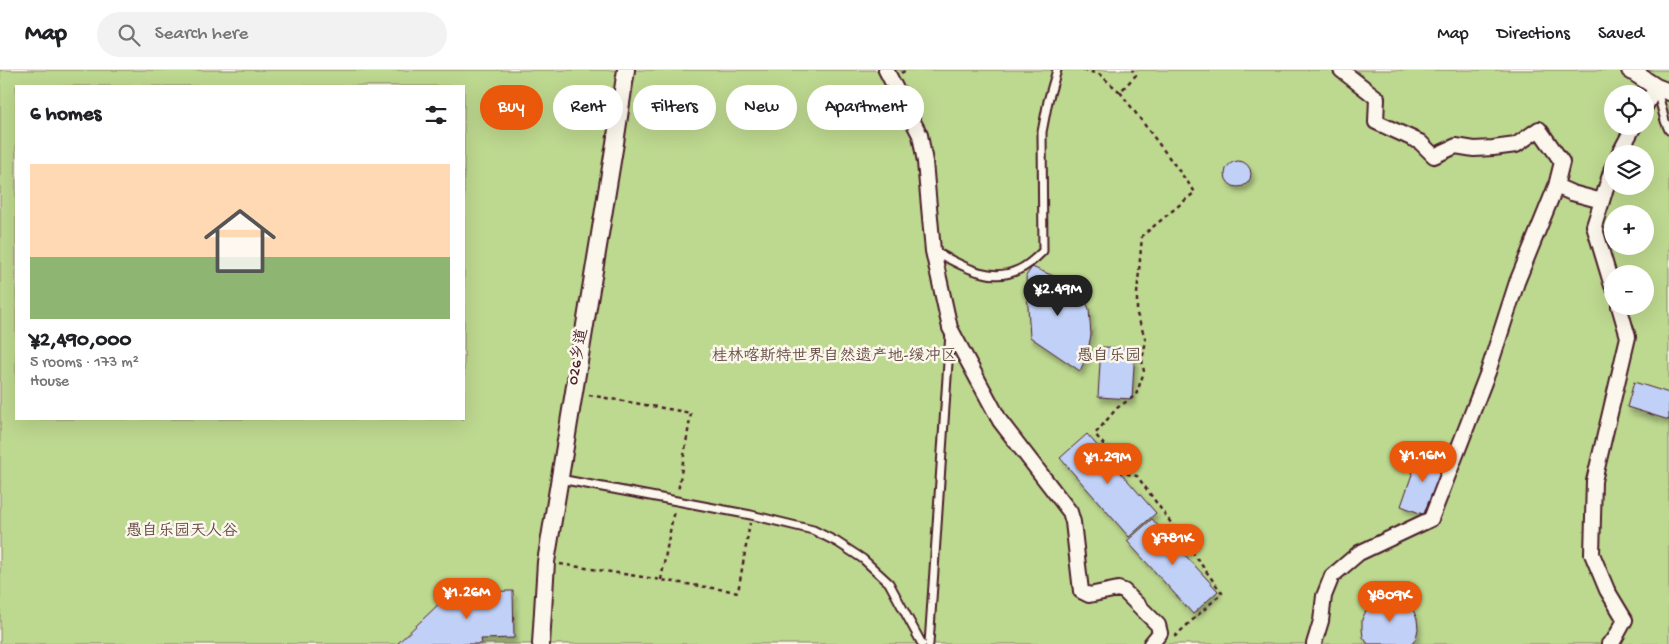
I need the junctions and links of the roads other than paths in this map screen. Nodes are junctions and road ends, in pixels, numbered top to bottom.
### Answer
1 (626, 70) edge
2 (886, 70) edge
3 (1057, 70) edge
4 (1341, 70) edge
5 (1630, 70) edge
6 (1663, 89) edge
7 (1654, 98) edge
8 (1669, 130) edge
9 (1556, 186) junction
10 (1604, 194) edge
11 (1602, 201) junction
12 (933, 250) junction
13 (1606, 265) edge
14 (1622, 315) edge
15 (950, 328) junction
16 (560, 479) junction
17 (541, 644) edge
18 (922, 644) edge
19 (930, 644) edge
20 (1152, 644) edge
21 (1314, 644) edge
22 (1610, 644) edge

1 - 16 street, 026乡道
2 - 12 street
3 - 12 lane
4 - 9 street
5 - 6 street
6 - 7 street
6 - 8 lane
9 - 11 street
9 - 21 street
10 - 11 street
11 - 13 street
12 - 15 street
14 - 22 street
15 - 19 lane
15 - 20 street
16 - 17 street, 026乡道
16 - 18 lane

